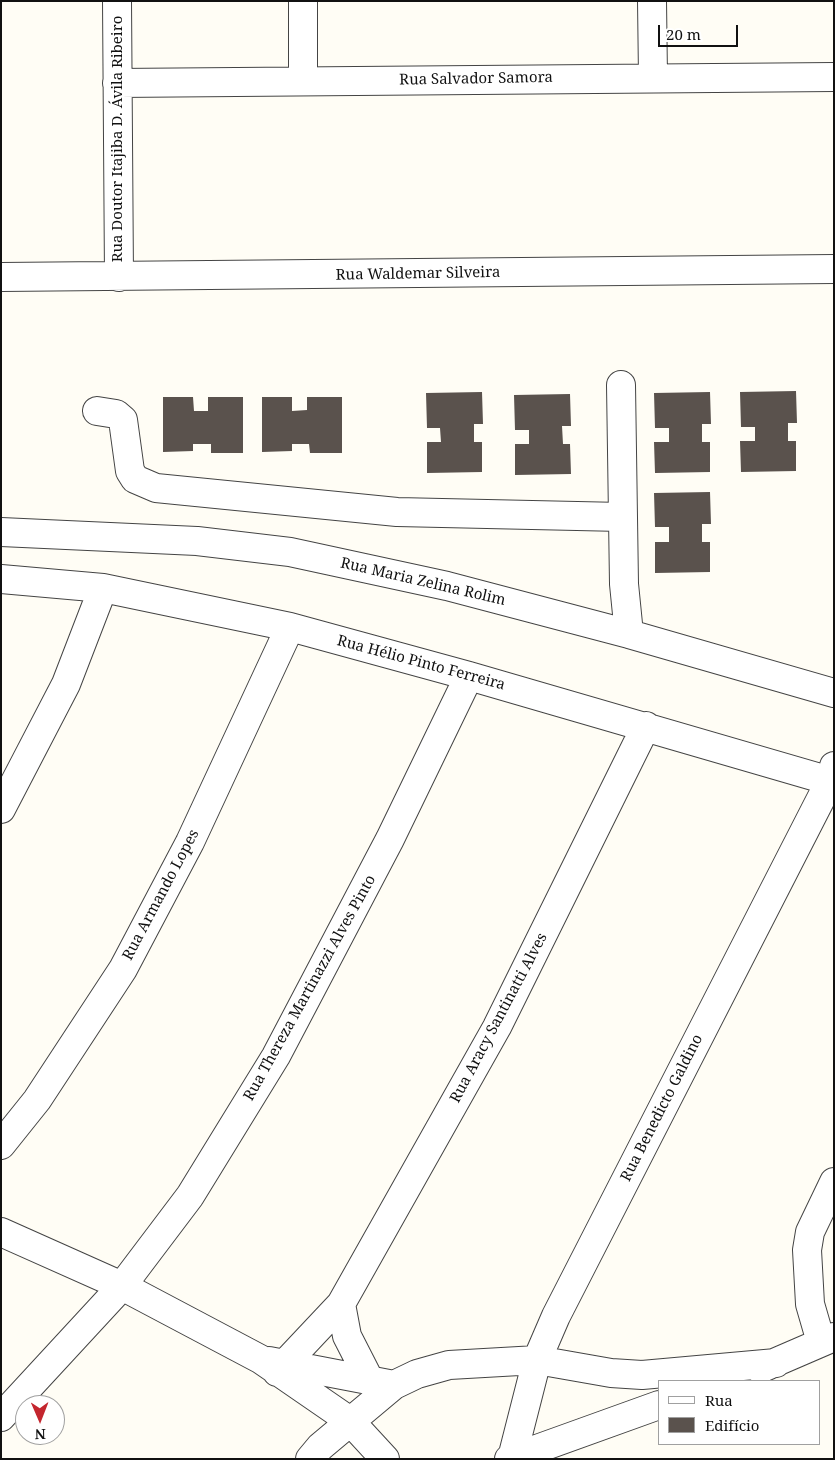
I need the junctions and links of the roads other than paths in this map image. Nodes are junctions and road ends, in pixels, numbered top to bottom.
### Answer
1 (117, 1) edge
2 (303, 1) edge
3 (652, 1) edge
4 (653, 77) junction
5 (834, 77) edge
6 (303, 80) junction
7 (118, 83) junction
8 (834, 269) edge
9 (119, 276) junction
10 (1, 277) edge
11 (621, 385) dead end
12 (97, 411) dead end
13 (622, 516) junction
14 (1, 532) edge
15 (1, 579) edge
16 (103, 588) junction
17 (290, 627) junction
18 (629, 634) junction
19 (469, 676) junction
20 (834, 693) edge
21 (646, 726) junction
22 (832, 776) edge
23 (1, 809) edge
24 (1, 1145) edge
25 (834, 1182) edge
26 (1, 1232) edge
27 (122, 1286) junction
28 (341, 1304) junction
29 (827, 1339) edge
30 (537, 1360) junction
31 (776, 1363) junction
32 (273, 1365) junction
33 (729, 1380) edge
34 (382, 1383) junction
35 (658, 1405) edge
36 (1, 1416) edge
37 (350, 1421) junction
38 (511, 1458) edge
39 (310, 1459) edge
40 (385, 1459) edge

1 - 7 street, Rua Doutor Itajiba D. Ávila Ribeiro
2 - 6 street
3 - 4 street
4 - 5 street, Rua Salvador Samora
4 - 6 street, Rua Salvador Samora
6 - 7 street, Rua Salvador Samora
7 - 9 street, Rua Doutor Itajiba D. Ávila Ribeiro
8 - 9 street, Rua Waldemar Silveira
9 - 10 street, Rua Waldemar Silveira
11 - 13 street
12 - 13 street
13 - 18 street
14 - 18 street, Rua Maria Zelina Rolim
15 - 16 street, Rua Hélio Pinto Ferreira
16 - 17 street, Rua Hélio Pinto Ferreira
16 - 23 street
17 - 19 street, Rua Hélio Pinto Ferreira
17 - 24 street, Rua Armando Lopes
18 - 20 street, Rua Maria Zelina Rolim
19 - 21 street, Rua Hélio Pinto Ferreira
19 - 27 street, Rua Thereza Martinazzi Alves Pinto
21 - 22 street, Rua Hélio Pinto Ferreira
21 - 28 street, Rua Aracy Santinatti Alves
22 - 30 street, Rua Benedicto Galdino
25 - 29 street
26 - 27 street
27 - 32 street
27 - 36 street, Rua Thereza Martinazzi Alves Pinto
28 - 32 street, Rua Aracy Santinatti Alves
28 - 34 street
29 - 31 street
30 - 31 street
30 - 34 street
30 - 38 street, Rua Benedicto Galdino
31 - 33 street
32 - 34 street
32 - 37 street
34 - 37 street
35 - 38 street
37 - 39 street
37 - 40 street

